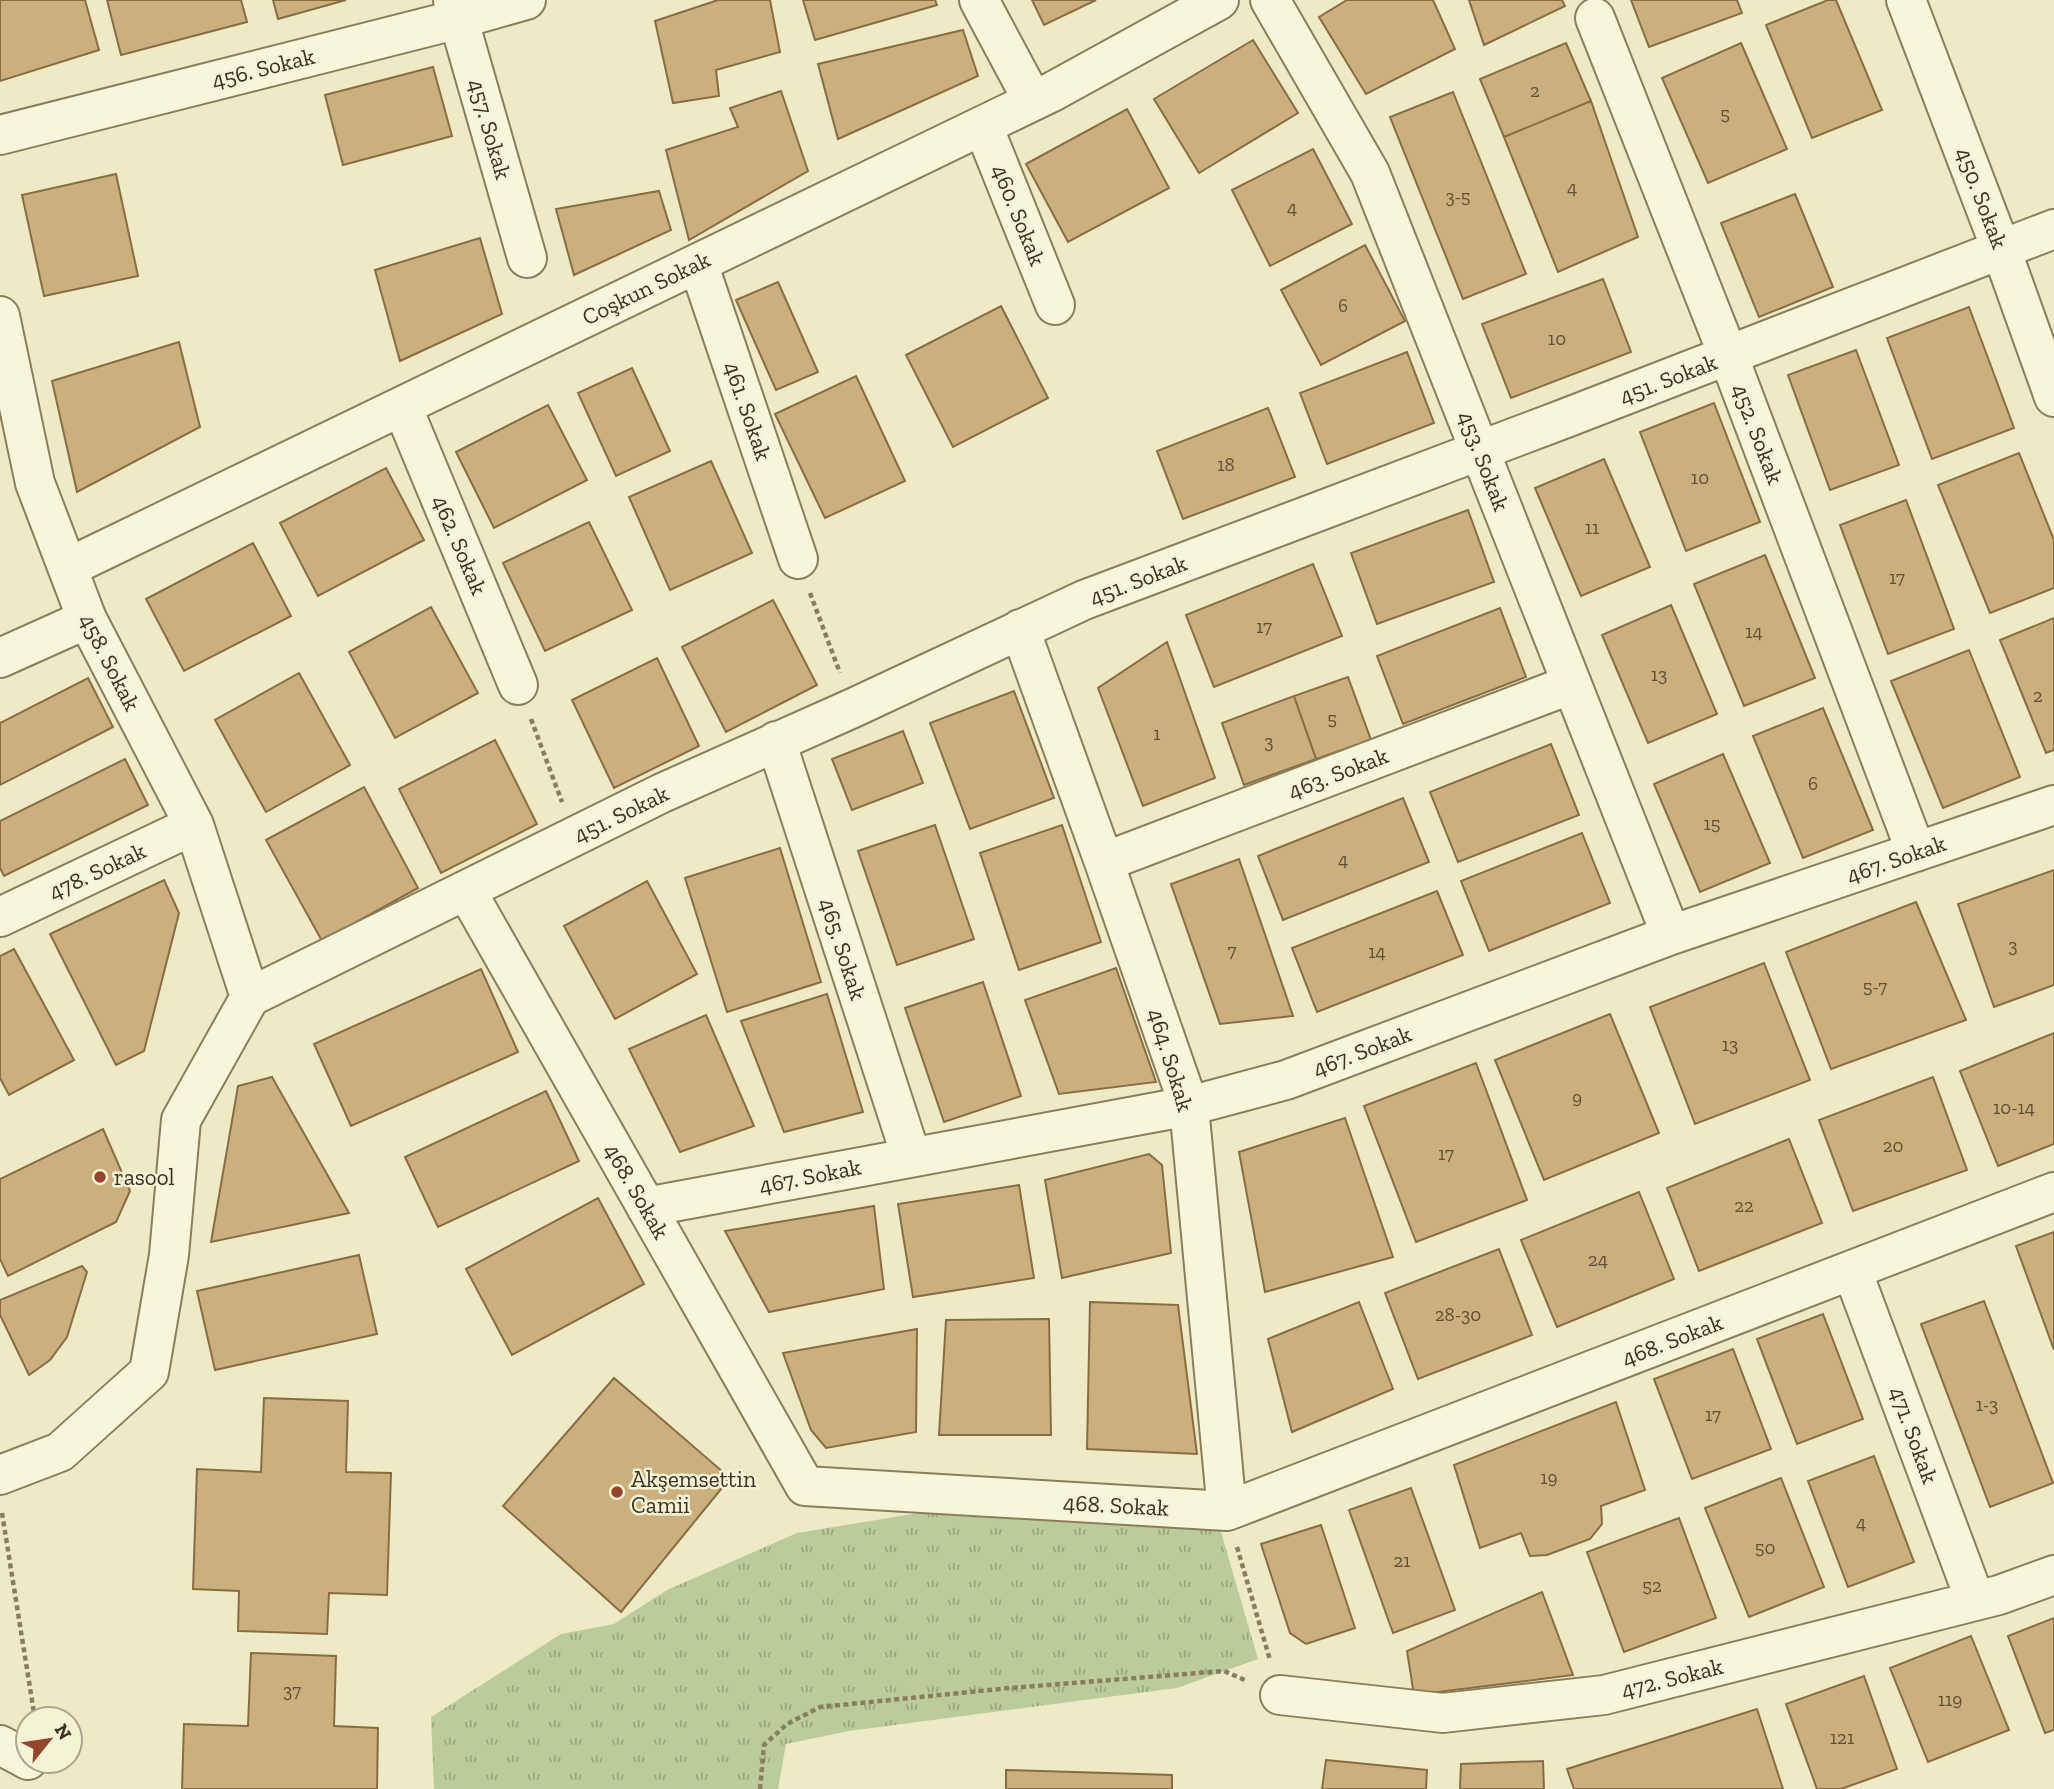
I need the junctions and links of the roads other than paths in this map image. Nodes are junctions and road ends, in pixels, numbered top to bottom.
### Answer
1 (526, 0) edge
2 (979, 0) edge
3 (1219, 0) edge
4 (1270, 0) edge
5 (1906, 0) edge
6 (456, 10) edge
7 (1595, 18) dead end
8 (1033, 101) junction
9 (983, 126) junction
10 (0, 135) edge
11 (2054, 229) edge
12 (2001, 249) junction
13 (527, 258) dead end
14 (698, 263) junction
15 (1055, 305) dead end
16 (0, 316) edge
17 (1728, 355) junction
18 (2054, 397) edge
19 (402, 406) junction
20 (1480, 450) junction
21 (798, 559) road end
22 (69, 567) junction
23 (87, 619) junction
24 (1020, 629) junction
25 (0, 658) edge
26 (1572, 684) junction
27 (518, 685) road end
28 (776, 741) junction
29 (2054, 805) edge
30 (194, 825) junction
31 (1916, 852) junction
32 (1104, 862) junction
33 (466, 890) junction
34 (0, 917) edge
35 (1671, 935) junction
36 (250, 997) junction
37 (1189, 1106) junction
38 (911, 1156) junction
39 (2054, 1192) edge
40 (646, 1207) junction
41 (1852, 1270) junction
42 (0, 1475) edge
43 (1227, 1511) junction
44 (2054, 1575) edge
45 (1975, 1600) junction
46 (1280, 1695) road end

1 - 6 street, 456. Sokak
2 - 8 street
3 - 8 street, Coşkun Sokak
4 - 20 street, 453. Sokak
5 - 12 street, 450. Sokak
6 - 10 street, 456. Sokak
6 - 13 street, 457. Sokak
7 - 17 street, 452. Sokak
8 - 9 street, Coşkun Sokak
9 - 14 street, Coşkun Sokak
9 - 15 street, 460. Sokak
11 - 12 street, 451. Sokak
12 - 17 street, 451. Sokak
12 - 18 street, 450. Sokak
14 - 19 street, Coşkun Sokak
14 - 21 street, 461. Sokak
16 - 22 street, 458. Sokak
17 - 20 street, 451. Sokak
17 - 31 street, 452. Sokak
19 - 22 street, Coşkun Sokak
19 - 27 street, 462. Sokak
20 - 24 street, 451. Sokak
20 - 26 street, 453. Sokak
22 - 23 street, 458. Sokak
23 - 25 street
23 - 30 street, 458. Sokak
24 - 28 street, 451. Sokak
24 - 32 street, 464. Sokak
26 - 32 street, 463. Sokak
26 - 35 street, 453. Sokak
28 - 33 street, 451. Sokak
28 - 38 street, 465. Sokak
29 - 31 street, 467. Sokak
30 - 34 street, 478. Sokak
30 - 36 street, 458. Sokak
31 - 35 street, 467. Sokak
32 - 37 street, 464. Sokak
33 - 36 street, 451. Sokak
33 - 40 street, 468. Sokak
35 - 37 street, 467. Sokak
36 - 42 street
37 - 38 street, 467. Sokak
37 - 43 street, 464. Sokak
38 - 40 street, 467. Sokak
39 - 41 street, 468. Sokak
40 - 43 street, 468. Sokak
41 - 43 street, 468. Sokak
41 - 45 street, 471. Sokak
44 - 45 street, 472. Sokak
45 - 46 street, 472. Sokak

